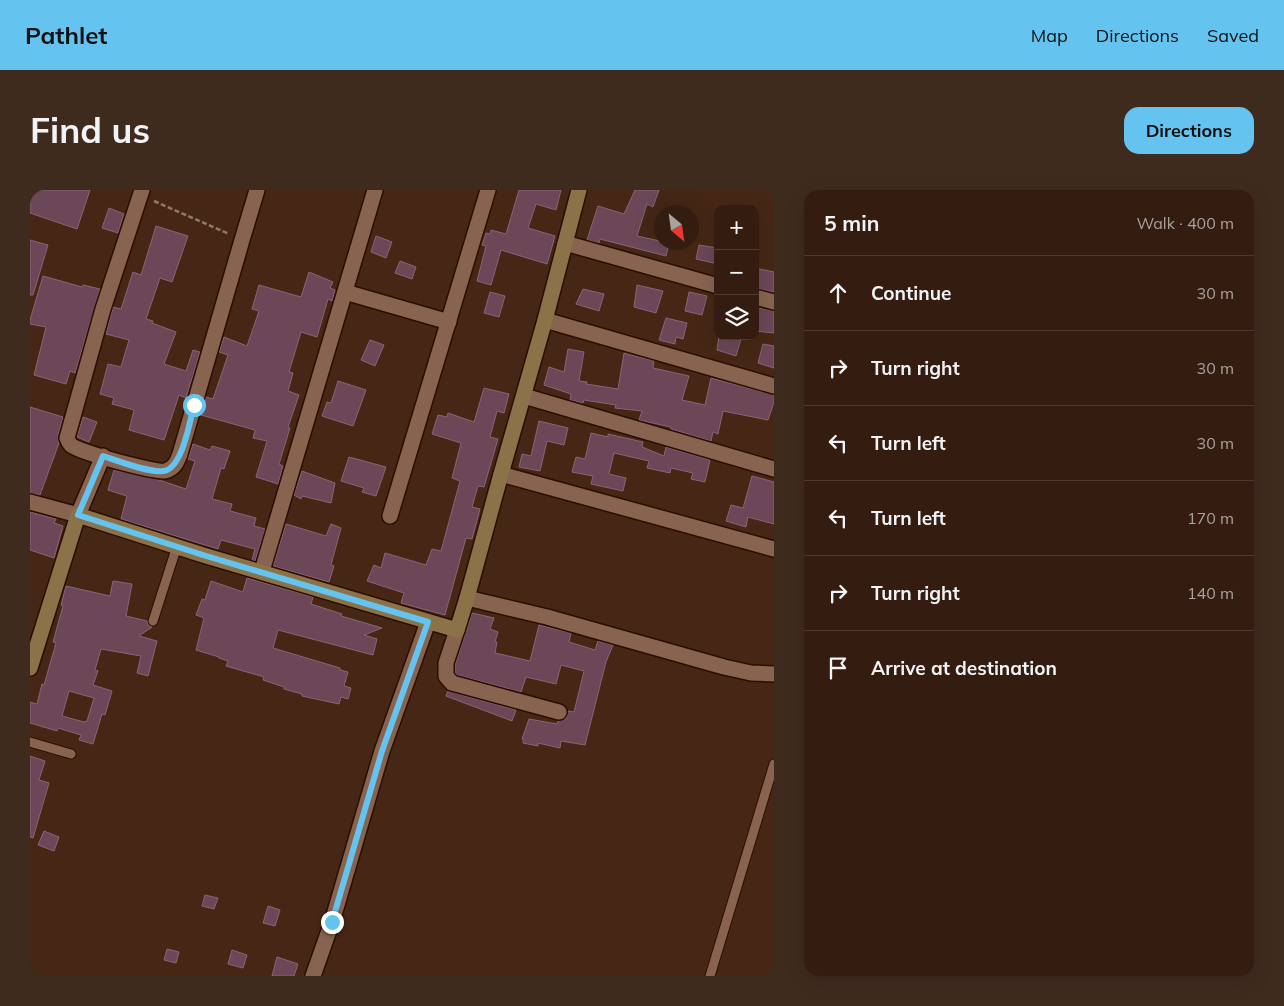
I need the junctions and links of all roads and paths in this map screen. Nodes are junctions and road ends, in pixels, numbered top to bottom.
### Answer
1 (257, 190) edge
2 (375, 190) edge
3 (488, 190) edge
4 (579, 190) edge
5 (141, 193) edge
6 (242, 240) junction
7 (566, 243) junction
8 (714, 285) edge
9 (345, 292) junction
10 (759, 298) edge
11 (774, 302) edge
12 (545, 320) junction
13 (449, 322) junction
14 (774, 386) edge
15 (524, 396) junction
16 (103, 456) junction
17 (774, 469) edge
18 (501, 474) junction
19 (30, 502) edge
20 (78, 515) junction
21 (390, 516) dead end
22 (177, 546) junction
23 (774, 549) edge
24 (262, 571) junction
25 (467, 598) junction
26 (153, 621) dead end
27 (428, 622) junction
28 (457, 630) junction
29 (30, 668) edge
30 (774, 674) edge
31 (559, 712) dead end
32 (30, 742) edge
33 (71, 754) dead end
34 (774, 764) edge
35 (313, 976) edge
36 (710, 976) edge

1 - 6 street
2 - 9 street
3 - 13 street
4 - 7 street
5 - 6 path
5 - 16 street
6 - 16 street
7 - 8 street
7 - 12 street
9 - 13 street
9 - 24 street
10 - 11 street
12 - 14 street
12 - 15 street
13 - 21 street
15 - 17 street
15 - 18 street
16 - 20 street
18 - 23 street
18 - 25 street
19 - 20 street
20 - 22 street
20 - 29 street
22 - 24 street
22 - 26 lane
24 - 27 street
25 - 28 street
25 - 30 street
27 - 28 street
27 - 35 street
28 - 31 street
32 - 33 lane
34 - 36 lane

